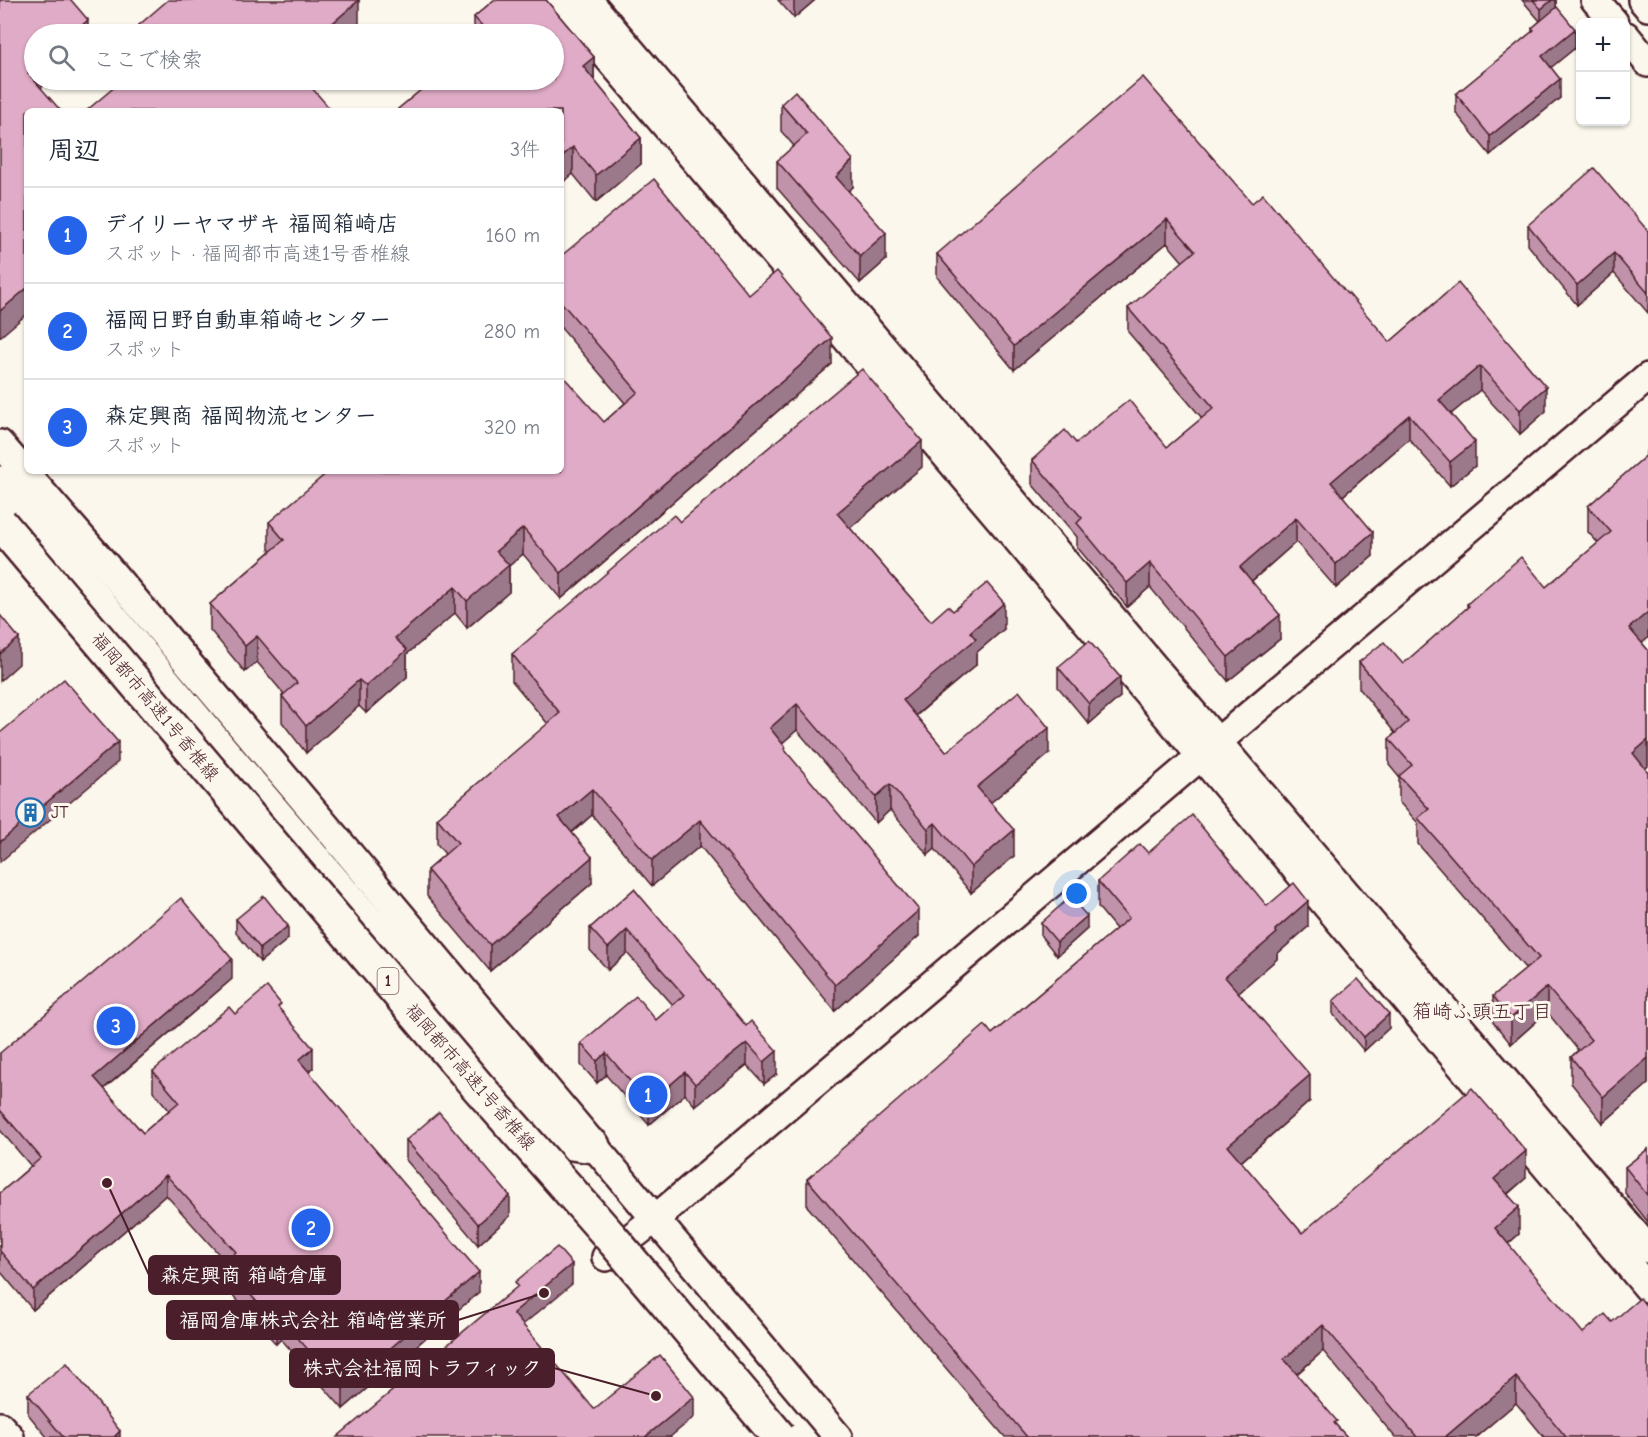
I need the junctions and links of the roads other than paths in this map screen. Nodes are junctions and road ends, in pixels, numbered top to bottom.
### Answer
1 (559, 0) edge
2 (588, 0) edge
3 (1595, 0) edge
4 (1642, 0) edge
5 (1648, 7) edge
6 (1611, 18) edge
7 (1630, 41) edge
8 (1648, 63) edge
9 (1648, 377) edge
10 (0, 444) edge
11 (24, 472) edge
12 (26, 474) edge
13 (0, 483) edge
14 (0, 523) edge
15 (0, 539) edge
16 (1209, 749) junction
17 (593, 1146) junction
18 (656, 1218) junction
19 (1648, 1249) edge
20 (606, 1257) junction
21 (1648, 1288) edge
22 (0, 1426) edge
23 (10, 1437) edge
24 (762, 1437) edge
25 (770, 1437) edge
26 (779, 1437) edge
27 (838, 1437) edge

1 - 16 street
2 - 16 street
3 - 6 street
4 - 5 street
7 - 8 street
9 - 16 street
10 - 11 street
12 - 17 street
13 - 17 highway
14 - 26 highway, 福岡都市高速1号香椎線 / 1, bridge
15 - 20 street
15 - 25 highway, 福岡都市高速1号香椎線 / 1
16 - 18 street
16 - 19 street
16 - 21 street
17 - 18 street
18 - 20 street
18 - 27 street
20 - 24 street
22 - 23 street

